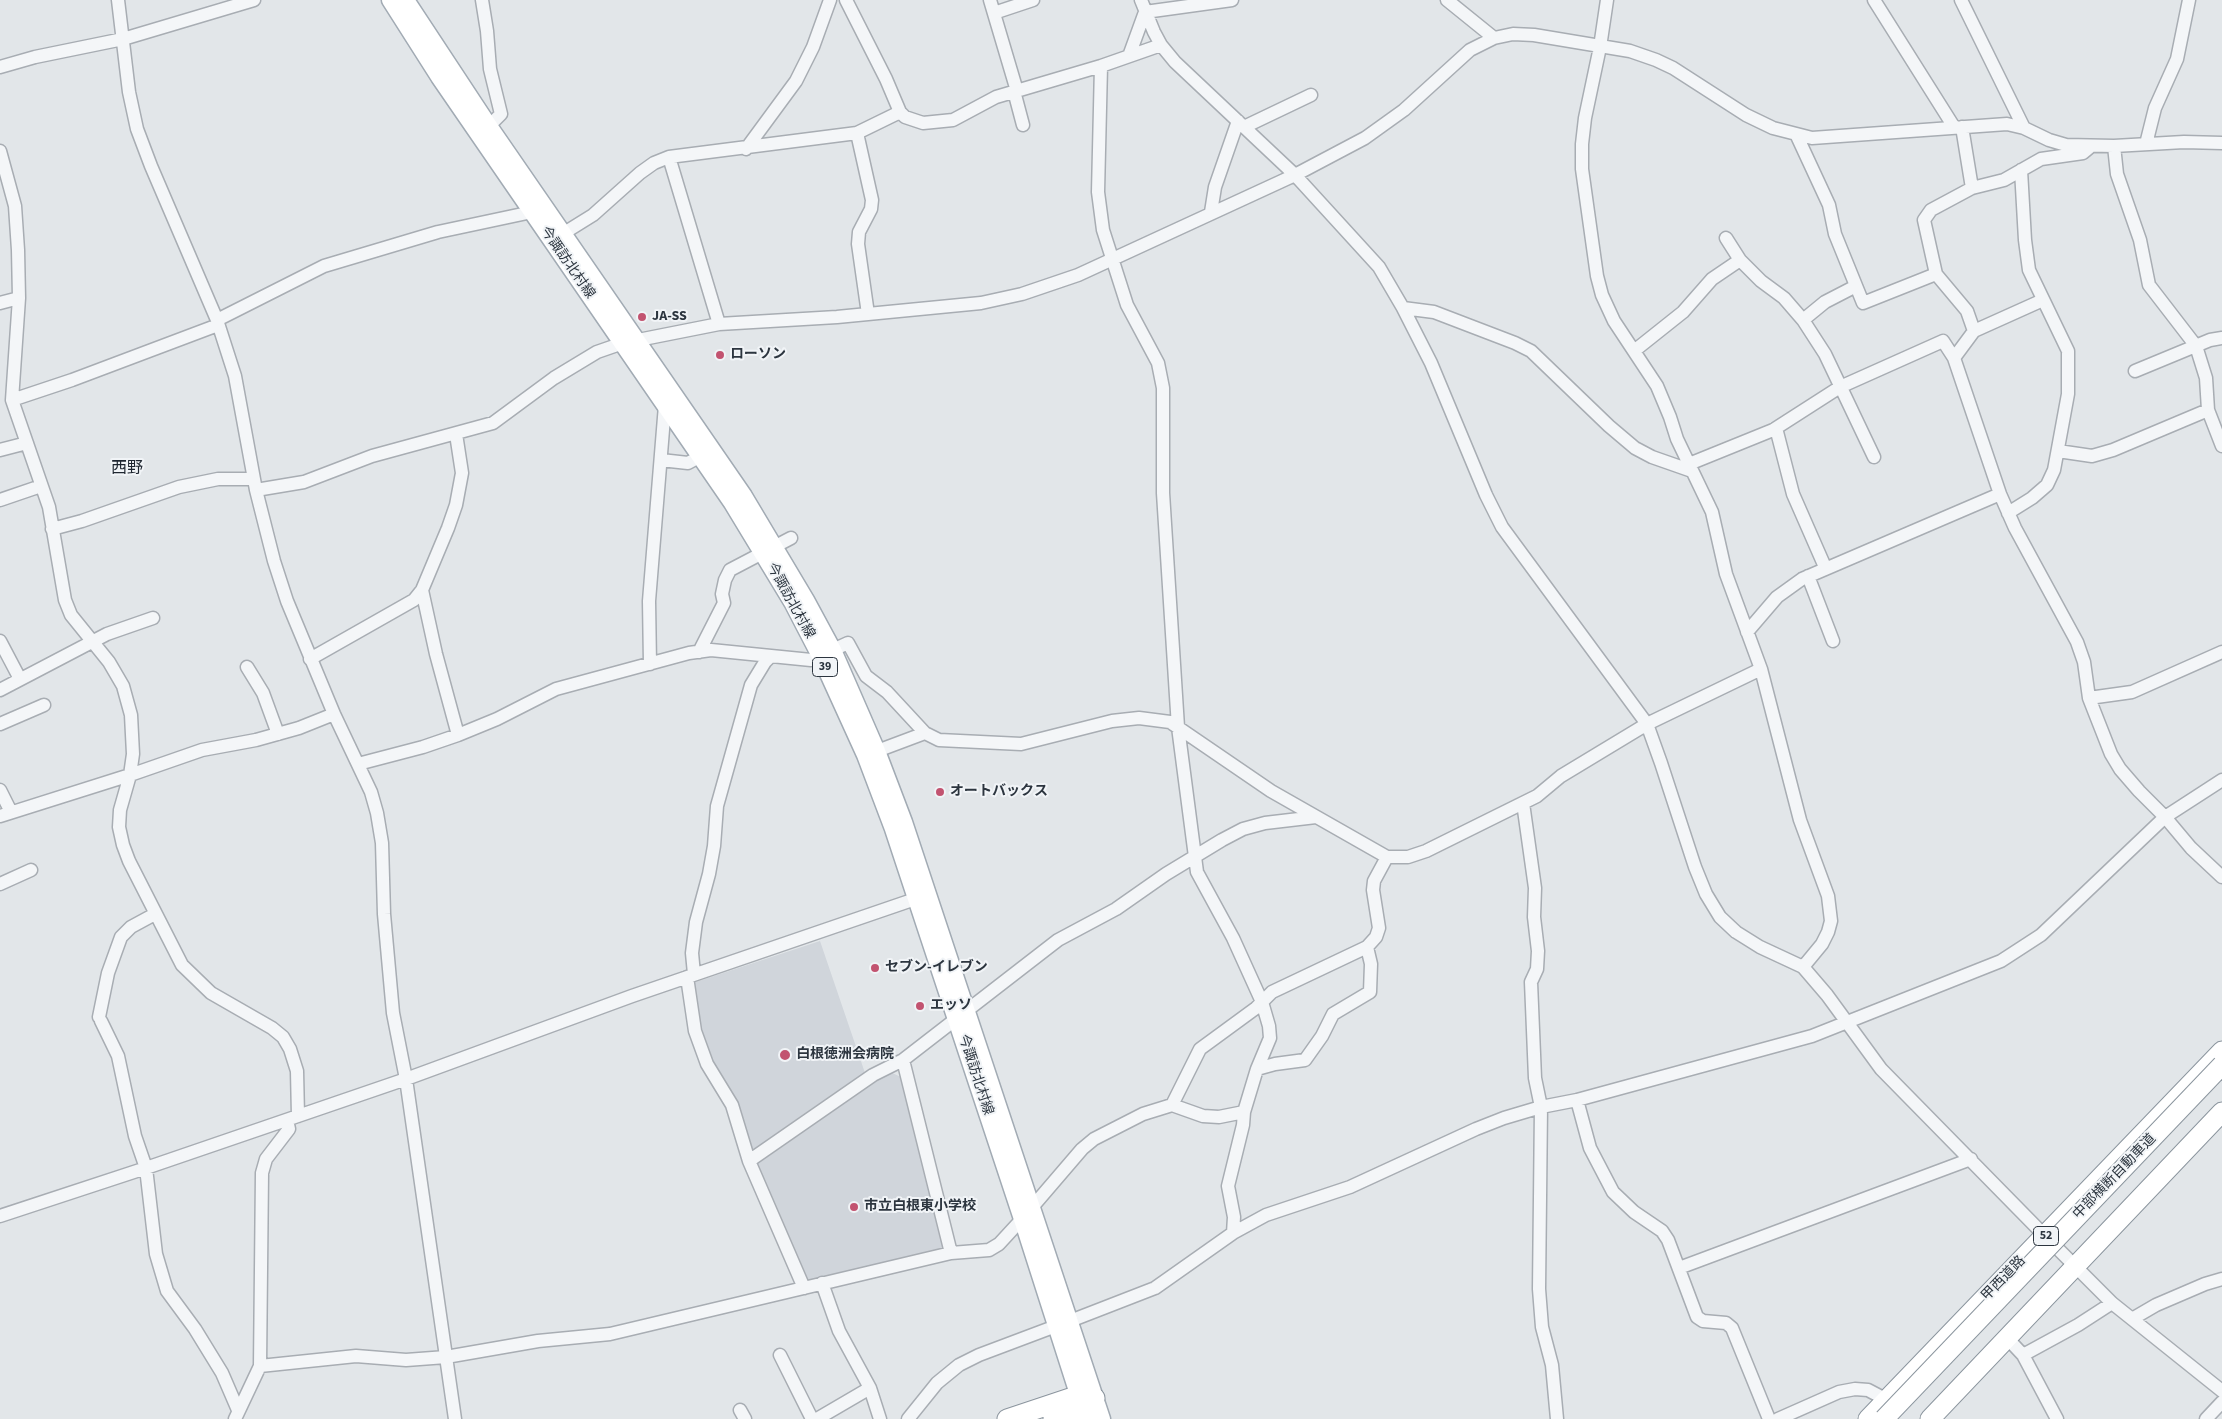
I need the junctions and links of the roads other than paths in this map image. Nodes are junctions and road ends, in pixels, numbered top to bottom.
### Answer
1 (118, 0) edge
2 (254, 0) edge
3 (390, 0) edge
4 (406, 0) edge
5 (482, 0) edge
6 (830, 0) edge
7 (846, 0) edge
8 (990, 0) edge
9 (1033, 0) edge
10 (1232, 0) edge
11 (1447, 0) edge
12 (1607, 0) edge
13 (1874, 0) edge
14 (1960, 0) edge
15 (2189, 0) edge
16 (1460, 5) edge
17 (1143, 6) edge
18 (994, 13) junction
19 (1494, 38) junction
20 (123, 40) junction
21 (1161, 45) junction
22 (1600, 47) junction
23 (1130, 56) junction
24 (1101, 66) junction
25 (0, 67) edge
26 (1016, 91) junction
27 (1311, 95) dead end
28 (900, 112) junction
29 (1241, 124) junction
30 (1023, 125) dead end
31 (489, 126) junction
32 (1958, 127) junction
33 (2024, 128) junction
34 (857, 133) junction
35 (1797, 136) junction
36 (2055, 142) junction
37 (2222, 143) edge
38 (2146, 144) junction
39 (2092, 146) junction
40 (2114, 146) junction
41 (746, 149) junction
42 (0, 151) edge
43 (669, 157) junction
44 (2051, 158) junction
45 (2021, 170) junction
46 (1295, 175) junction
47 (1972, 188) junction
48 (532, 212) junction
49 (1211, 212) junction
50 (558, 237) junction
51 (1726, 238) dead end
52 (1112, 260) junction
53 (1740, 260) junction
54 (1936, 274) junction
55 (1856, 286) junction
56 (19, 298) junction
57 (2043, 300) junction
58 (0, 303) edge
59 (1403, 308) junction
60 (868, 314) junction
61 (1803, 320) junction
62 (217, 323) junction
63 (719, 324) junction
64 (1974, 331) junction
65 (2222, 338) edge
66 (630, 341) junction
67 (2196, 346) junction
68 (1634, 351) junction
69 (1954, 358) junction
70 (2135, 371) dead end
71 (1840, 387) junction
72 (8, 399) edge
73 (665, 405) junction
74 (2208, 410) junction
75 (1776, 428) junction
76 (456, 434) junction
77 (26, 442) junction
78 (2222, 446) edge
79 (0, 450) edge
80 (2058, 452) junction
81 (701, 456) junction
82 (1874, 457) dead end
83 (661, 460) junction
84 (1690, 468) junction
85 (255, 484) junction
86 (42, 486) junction
87 (2000, 494) junction
88 (0, 500) edge
89 (2008, 513) junction
90 (52, 529) junction
91 (791, 538) dead end
92 (770, 550) junction
93 (1825, 567) junction
94 (1808, 576) junction
95 (422, 590) junction
96 (154, 618) dead end
97 (1747, 632) junction
98 (0, 641) edge
99 (1833, 641) dead end
100 (92, 642) junction
101 (699, 652) junction
102 (2222, 652) edge
103 (827, 653) junction
104 (771, 656) junction
105 (310, 658) junction
106 (650, 664) junction
107 (247, 666) dead end
108 (1761, 669) junction
109 (20, 679) junction
110 (0, 690) edge
111 (2089, 698) junction
112 (44, 705) dead end
113 (334, 714) junction
114 (0, 724) edge
115 (1646, 724) junction
116 (1178, 726) junction
117 (925, 733) junction
118 (278, 734) junction
119 (458, 735) junction
120 (877, 751) junction
121 (358, 764) junction
122 (130, 775) junction
123 (2222, 780) edge
124 (0, 790) edge
125 (1523, 803) junction
126 (5, 814) edge
127 (1316, 817) junction
128 (2165, 817) junction
129 (1195, 857) junction
130 (1387, 858) junction
131 (31, 870) dead end
132 (2222, 877) edge
133 (0, 884) edge
134 (922, 896) junction
135 (155, 914) junction
136 (1367, 947) junction
137 (1804, 967) junction
138 (691, 976) junction
139 (1262, 1002) junction
140 (962, 1016) junction
141 (1846, 1024) junction
142 (2222, 1051) edge
143 (903, 1060) junction
144 (2222, 1065) edge
145 (1257, 1069) junction
146 (2222, 1076) edge
147 (406, 1079) junction
148 (1577, 1100) junction
149 (1172, 1105) junction
150 (1541, 1107) junction
151 (1244, 1112) junction
152 (2222, 1112) edge
153 (292, 1118) junction
154 (1970, 1159) junction
155 (749, 1161) junction
156 (146, 1168) junction
157 (1033, 1206) junction
158 (0, 1216) edge
159 (1022, 1220) junction
160 (1233, 1233) junction
161 (2046, 1236) junction
162 (951, 1253) junction
163 (2075, 1266) junction
164 (1679, 1268) junction
165 (2222, 1278) edge
166 (822, 1284) junction
167 (804, 1288) junction
168 (2112, 1303) junction
169 (2132, 1320) junction
170 (1063, 1324) junction
171 (2008, 1338) junction
172 (780, 1355) dead end
173 (2023, 1355) junction
174 (446, 1357) junction
175 (260, 1366) junction
176 (870, 1388) junction
177 (2222, 1390) edge
178 (1888, 1400) junction
179 (2222, 1402) edge
180 (1086, 1405) edge
181 (237, 1414) edge
182 (455, 1419) edge
183 (812, 1419) edge
184 (817, 1419) edge
185 (880, 1419) edge
186 (908, 1419) edge
187 (1007, 1419) edge
188 (1053, 1419) edge
189 (1102, 1419) edge
190 (1557, 1419) edge
191 (1769, 1419) edge
192 (1778, 1419) edge
193 (1868, 1419) edge
194 (1884, 1419) edge
195 (1894, 1419) edge
196 (1930, 1419) edge
197 (2057, 1419) edge
198 (2206, 1419) edge

1 - 20 street
2 - 20 street
3 - 48 main road, 今諏訪北村線 / 39
4 - 31 main road, 今諏訪北村線 / 39
5 - 31 street
6 - 41 street
7 - 28 street
8 - 18 street
9 - 18 street
10 - 17 street
11 - 16 street
12 - 22 street
13 - 32 street
14 - 33 street
15 - 38 street
16 - 19 street
17 - 21 street
17 - 23 street
18 - 26 street
19 - 22 street
19 - 46 street
20 - 25 street
20 - 62 street
21 - 23 street
21 - 29 street
22 - 35 street
22 - 68 street
23 - 24 street
24 - 26 street
24 - 52 street
26 - 28 street
26 - 30 street
27 - 29 street
28 - 34 street
29 - 46 street
29 - 49 street
31 - 50 main road, 今諏訪北村線 / 39
32 - 33 street
32 - 35 street
32 - 47 street
33 - 36 street
34 - 41 street
34 - 60 street
35 - 55 street
36 - 39 street
36 - 44 street
37 - 38 street
38 - 40 street
39 - 40 street
39 - 44 street
40 - 67 street
41 - 43 street
42 - 56 street
43 - 50 street
43 - 63 street
44 - 45 street
45 - 47 street
45 - 57 street
46 - 49 street
46 - 59 street
47 - 54 street
48 - 50 main road, 今諏訪北村線 / 39
48 - 62 street
49 - 52 street
50 - 66 main road, 今諏訪北村線 / 39
51 - 53 street
52 - 60 street
52 - 116 street
53 - 61 street
53 - 68 street
54 - 55 street
54 - 64 street
55 - 61 street
56 - 58 street
56 - 72 street
57 - 64 street
57 - 80 street
59 - 84 street
59 - 115 street
60 - 63 street
61 - 71 street
62 - 72 street
62 - 85 street
63 - 66 street
64 - 69 street
65 - 67 street
66 - 73 main road, 今諏訪北村線 / 39
66 - 76 street
66 - 92 main road, 今諏訪北村線 / 39
67 - 70 street
67 - 74 street
68 - 84 street
69 - 71 street
69 - 87 street
71 - 75 street
71 - 82 street
72 - 77 street
73 - 81 main road, 今諏訪北村線 / 39
73 - 83 street
74 - 78 street
74 - 80 street
75 - 84 street
75 - 93 street
76 - 85 street
76 - 95 street
77 - 79 street
77 - 86 street
80 - 89 street
81 - 83 street
81 - 92 main road, 今諏訪北村線 / 39
83 - 106 street
84 - 97 street
85 - 90 street
85 - 105 street
86 - 88 street
86 - 90 street
87 - 89 street
87 - 93 street
89 - 111 street
90 - 100 street
91 - 92 street
92 - 101 street
92 - 103 main road, 今諏訪北村線 / 39
93 - 94 street
94 - 97 street
94 - 99 street
95 - 105 street
95 - 119 street
96 - 100 street
97 - 108 street
98 - 109 street
100 - 109 street
100 - 122 street
101 - 104 street
101 - 106 street
102 - 111 street
103 - 104 street
103 - 117 street
103 - 120 main road, 今諏訪北村線 / 39
103 - 134 main road, 今諏訪北村線 / 39
104 - 138 street
105 - 113 street
106 - 119 street
107 - 118 street
108 - 115 street
108 - 137 street
109 - 110 street
111 - 128 street
112 - 114 street
113 - 118 street
113 - 121 street
115 - 125 street
115 - 137 street
116 - 117 street
116 - 127 street
116 - 129 street
117 - 120 street
118 - 122 street
119 - 121 street
120 - 134 main road, 今諏訪北村線 / 39
121 - 147 street
122 - 126 street
122 - 135 street
123 - 128 street
124 - 126 street
125 - 130 street
125 - 150 street
127 - 129 street
127 - 130 street
128 - 132 street
128 - 141 street
129 - 139 street
129 - 140 street
130 - 136 street
131 - 133 street
134 - 138 street
134 - 140 main road, 今諏訪北村線 / 39
135 - 153 street
135 - 156 street
136 - 139 street
136 - 145 street
137 - 141 street
138 - 147 street
138 - 155 street
139 - 145 street
139 - 149 street
140 - 143 street
140 - 157 main road, 今諏訪北村線 / 39
140 - 159 main road, 今諏訪北村線 / 39
141 - 148 street
141 - 154 street
142 - 161 highway, 甲西道路 / 52
143 - 155 street
143 - 162 street
144 - 194 highway, 中部横断自動車道, bridge
145 - 151 street
146 - 195 highway, 中部横断自動車道
147 - 153 street
147 - 174 street
148 - 150 street
148 - 164 street
149 - 151 street
149 - 157 street
150 - 160 street
150 - 190 street
151 - 160 street
152 - 163 highway
153 - 156 street
153 - 175 street
154 - 161 street
154 - 164 street
155 - 167 street
156 - 158 street
156 - 181 street
157 - 159 street
157 - 170 main road, 今諏訪北村線 / 39
159 - 162 street
159 - 170 main road, 今諏訪北村線 / 39
160 - 170 street
161 - 163 street
161 - 178 highway, 甲西道路 / 52
162 - 166 street
163 - 168 street
163 - 171 highway
164 - 191 street
165 - 169 street
166 - 167 street
166 - 176 street
167 - 174 street
168 - 169 street
168 - 173 street
169 - 177 street
170 - 180 main road, 今諏訪北村線 / 39
170 - 186 street
171 - 173 street
171 - 196 highway
172 - 183 street
173 - 197 street
174 - 175 street
174 - 182 street
175 - 181 street
176 - 184 street
176 - 185 street
178 - 192 street
178 - 193 highway, 甲西道路 / 52
179 - 198 street
180 - 187 highway
180 - 188 highway
180 - 189 main road, 今諏訪北村線 / 39

